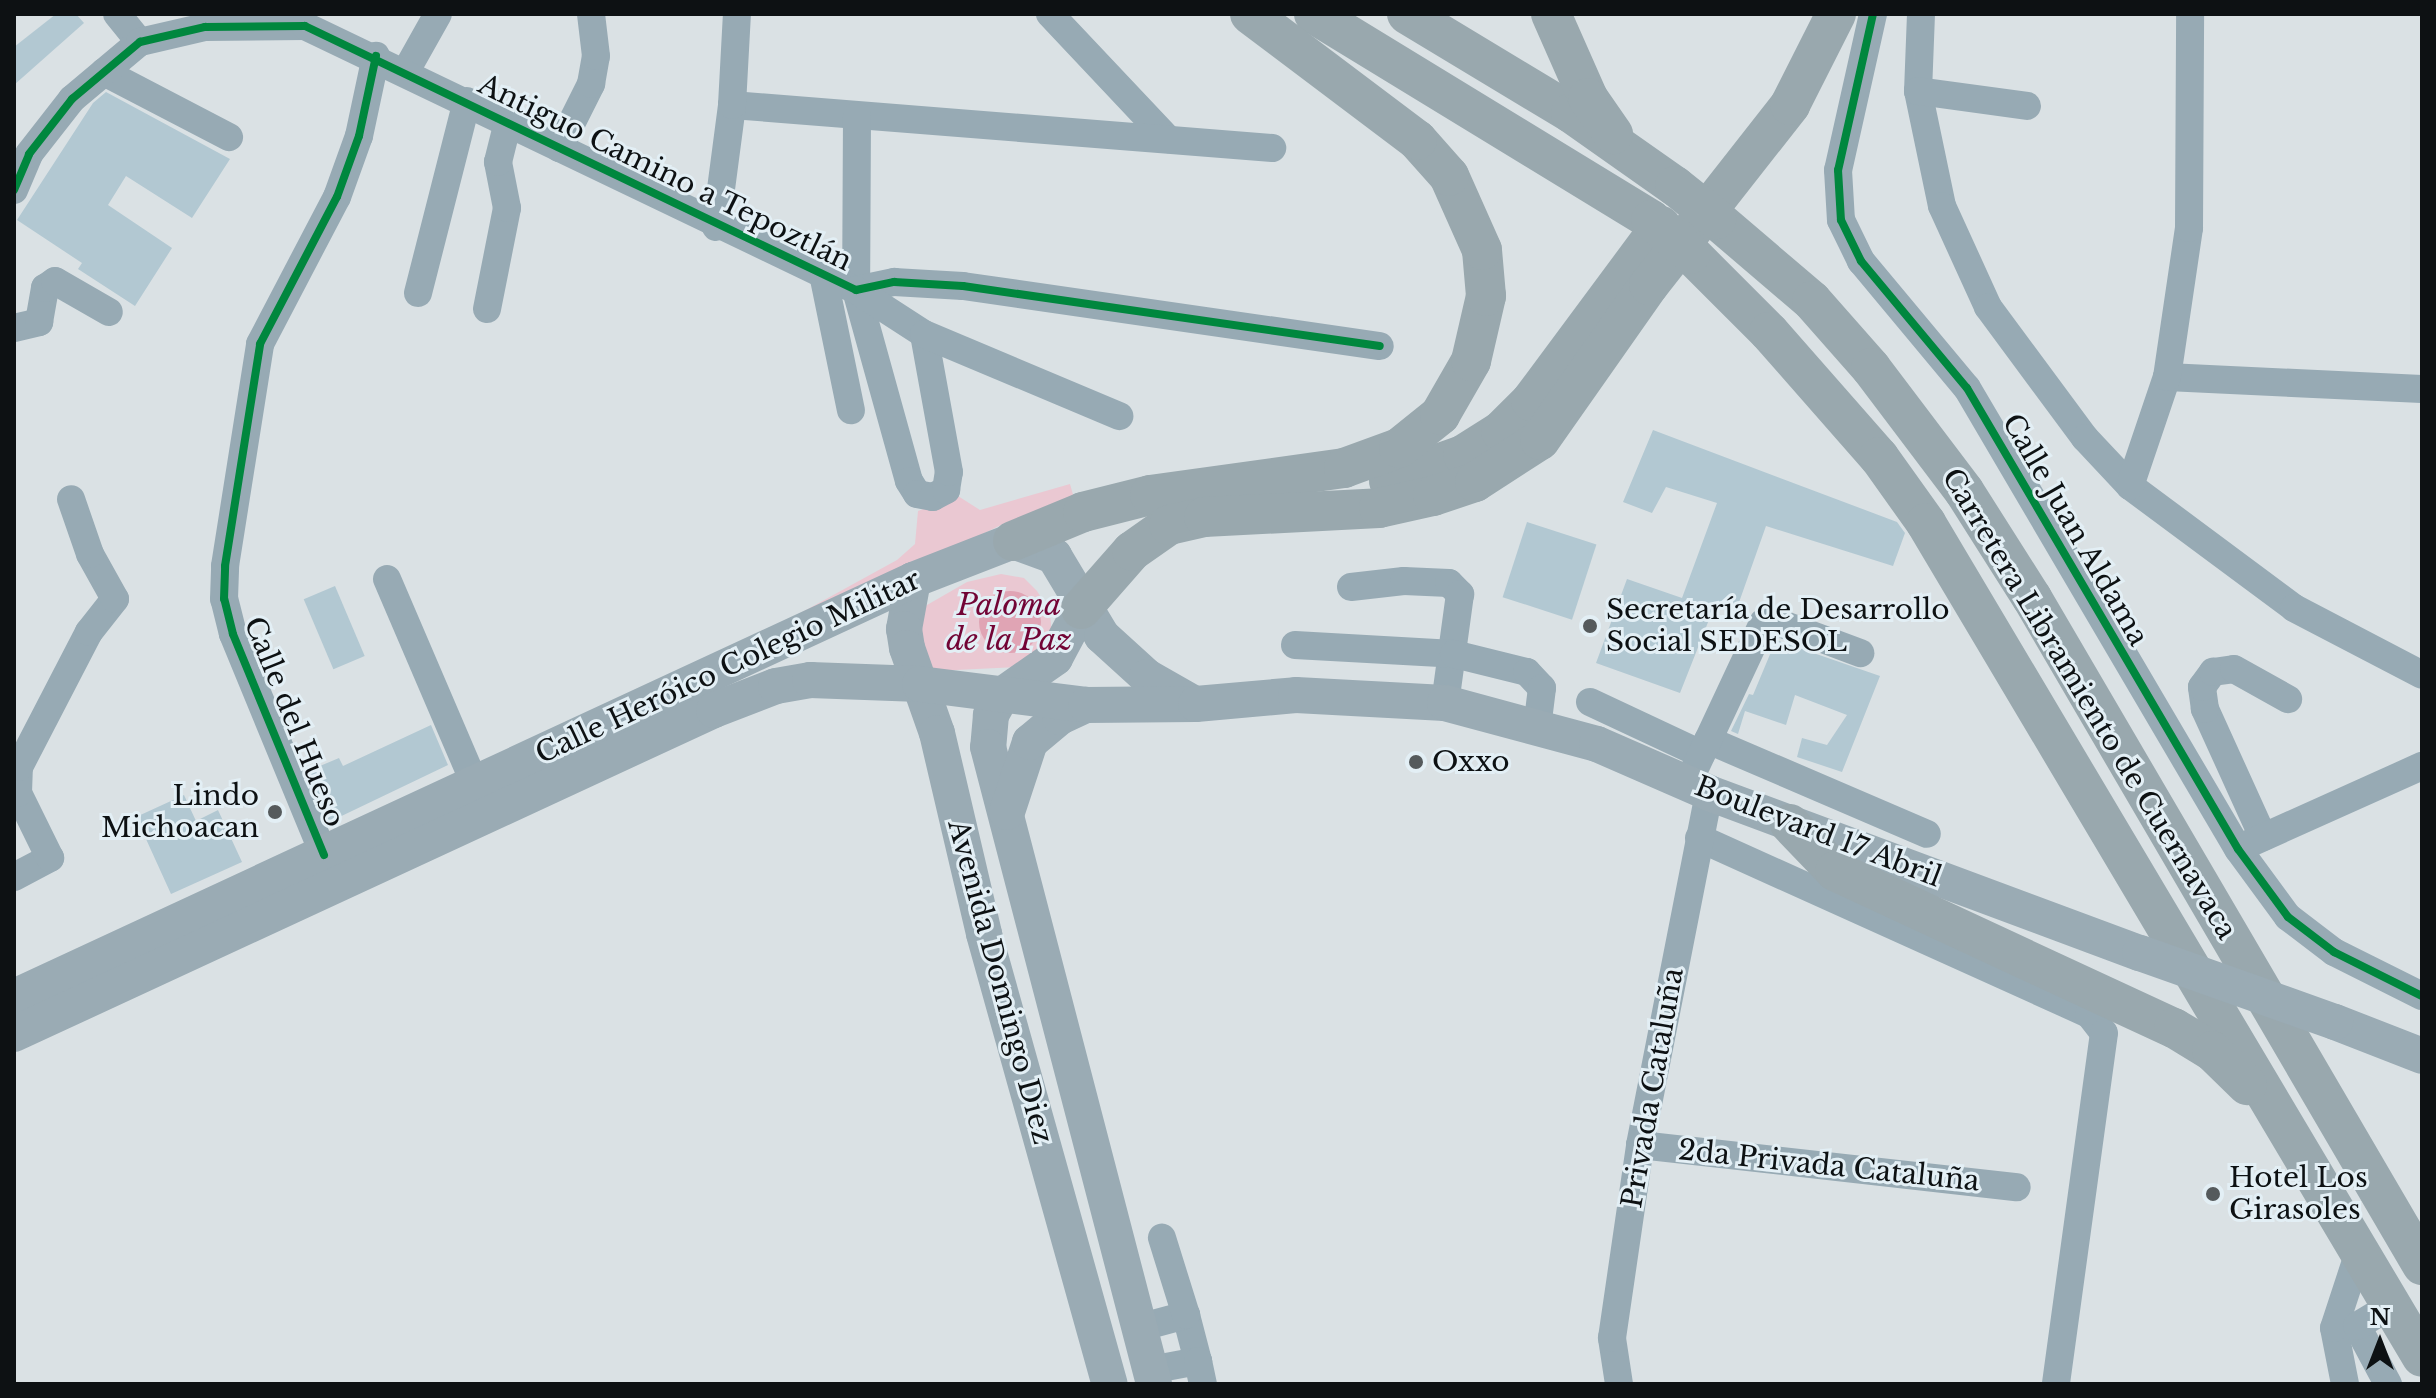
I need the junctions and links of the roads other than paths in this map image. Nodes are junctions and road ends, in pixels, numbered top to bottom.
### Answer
1 (117, 14) edge
2 (438, 14) edge
3 (591, 14) edge
4 (737, 14) edge
5 (1050, 14) edge
6 (1250, 14) edge
7 (1314, 14) edge
8 (1407, 14) edge
9 (1551, 14) edge
10 (1807, 14) edge
11 (1836, 14) edge
12 (1873, 14) edge
13 (1921, 14) edge
14 (2190, 14) edge
15 (306, 20) edge
16 (140, 42) junction
17 (376, 56) junction
18 (406, 71) junction
19 (104, 72) junction
20 (1918, 91) junction
21 (467, 101) junction
22 (732, 105) junction
23 (2027, 106) dead end
24 (857, 116) junction
25 (508, 122) junction
26 (229, 137) dead end
27 (1168, 139) junction
28 (559, 148) junction
29 (1272, 148) dead end
30 (1625, 151) junction
31 (14, 190) edge
32 (716, 227) junction
33 (824, 279) junction
34 (856, 290) junction
35 (418, 293) dead end
36 (487, 309) dead end
37 (109, 312) dead end
38 (14, 328) edge
39 (924, 334) junction
40 (1380, 346) dead end
41 (2167, 377) junction
42 (2422, 389) edge
43 (851, 410) dead end
44 (1119, 416) dead end
45 (1269, 478) junction
46 (2130, 486) junction
47 (71, 499) dead end
48 (1013, 541) junction
49 (387, 579) dead end
50 (913, 580) junction
51 (1351, 587) dead end
52 (1081, 609) junction
53 (1295, 645) dead end
54 (1860, 653) dead end
55 (1454, 654) junction
56 (2422, 675) edge
57 (920, 684) junction
58 (1002, 695) junction
59 (2288, 699) dead end
60 (1590, 702) dead end
61 (1445, 703) junction
62 (1196, 704) junction
63 (1086, 705) junction
64 (1537, 728) junction
65 (2422, 766) edge
66 (1702, 768) junction
67 (475, 784) junction
68 (1007, 813) junction
69 (1790, 824) junction
70 (1927, 834) dead end
71 (1699, 838) junction
72 (2251, 843) junction
73 (324, 855) junction
74 (14, 877) edge
75 (1032, 922) junction
76 (984, 934) junction
77 (2422, 996) edge
78 (14, 997) edge
79 (14, 1034) edge
80 (2422, 1056) edge
81 (1640, 1145) junction
82 (2306, 1155) junction
83 (2017, 1187) dead end
84 (1162, 1238) dead end
85 (2360, 1249) junction
86 (2422, 1265) edge
87 (2392, 1305) junction
88 (1186, 1315) junction
89 (1138, 1328) junction
90 (2420, 1354) edge
91 (1200, 1373) edge
92 (1152, 1377) edge
93 (2384, 1378) edge
94 (1110, 1384) edge
95 (1619, 1384) edge
96 (2056, 1384) edge
97 (2345, 1384) edge

1 - 16 street
2 - 18 street
3 - 28 street
4 - 22 street
5 - 27 street
6 - 45 highway
7 - 82 highway, Carretera Libramiento de Cuernavaca, bridge
8 - 30 highway, Carretera Libramiento de Cuernavaca
9 - 30 highway
10 - 45 highway
11 - 52 highway
12 - 72 street, Calle Juan Aldama
13 - 20 street
14 - 41 street
15 - 16 street, Antiguo Camino a Tepoztlán
15 - 17 street, Antiguo Camino a Tepoztlán
16 - 19 street, Antiguo Camino a Tepoztlán
17 - 18 street, Antiguo Camino a Tepoztlán
17 - 73 street, Calle del Hueso
18 - 21 street, Antiguo Camino a Tepoztlán
19 - 26 street
19 - 31 street, Antiguo Camino a Tepoztlán
20 - 23 street
20 - 46 street
21 - 25 street, Antiguo Camino a Tepoztlán
21 - 35 street
22 - 24 street
22 - 32 street
24 - 27 street
24 - 34 street
25 - 28 street, Antiguo Camino a Tepoztlán
25 - 36 street
27 - 29 street
28 - 32 street, Antiguo Camino a Tepoztlán
30 - 86 highway, Carretera Libramiento de Cuernavaca, bridge
32 - 33 street, Antiguo Camino a Tepoztlán
33 - 34 street, Antiguo Camino a Tepoztlán
33 - 43 street
34 - 39 street
34 - 39 street
34 - 40 street, Antiguo Camino a Tepoztlán
37 - 38 street
39 - 44 street
41 - 42 street
41 - 46 street
45 - 48 highway
46 - 56 street
47 - 74 street
48 - 50 main road, Calle Heróico Colegio Militar
48 - 52 main road
49 - 67 street
50 - 57 main road, Avenida Domingo Diez
50 - 67 main road, Calle Heróico Colegio Militar
51 - 55 street
52 - 58 main road
52 - 62 main road
53 - 55 street
54 - 66 street, Privada Cataluña
55 - 61 street
55 - 64 street
57 - 58 main road, Calle Heróico Colegio Militar
57 - 76 main road, Avenida Domingo Diez
57 - 79 main road, Calle Heróico Colegio Militar
58 - 63 main road, Boulevard 17 Abril
58 - 68 main road, Avenida Domingo Diez
59 - 72 street
60 - 66 street
61 - 62 main road, Boulevard 17 Abril
61 - 64 main road, Boulevard 17 Abril
62 - 63 main road, Boulevard 17 Abril
63 - 68 main road
64 - 66 main road, Boulevard 17 Abril
65 - 72 street
66 - 69 main road, Boulevard 17 Abril
66 - 70 street
66 - 71 street, Privada Cataluña
67 - 73 main road, Calle Heróico Colegio Militar
68 - 75 main road, Avenida Domingo Diez
69 - 80 main road, Boulevard 17 Abril, bridge
69 - 82 highway
71 - 81 street, Privada Cataluña
71 - 96 street
72 - 77 street, Calle Juan Aldama
73 - 78 main road, Calle Heróico Colegio Militar
75 - 76 main road
75 - 89 main road, Avenida Domingo Diez
76 - 94 main road, Avenida Domingo Diez
81 - 83 street, 2da Privada Cataluña
81 - 95 street, Privada Cataluña
82 - 85 highway, Carretera Libramiento de Cuernavaca
84 - 88 street
85 - 87 highway, Carretera Libramiento de Cuernavaca
85 - 97 street
87 - 90 highway, Carretera Libramiento de Cuernavaca
87 - 93 street
88 - 89 street
88 - 91 street
89 - 92 main road, Avenida Domingo Diez
90 - 93 street
91 - 92 street

